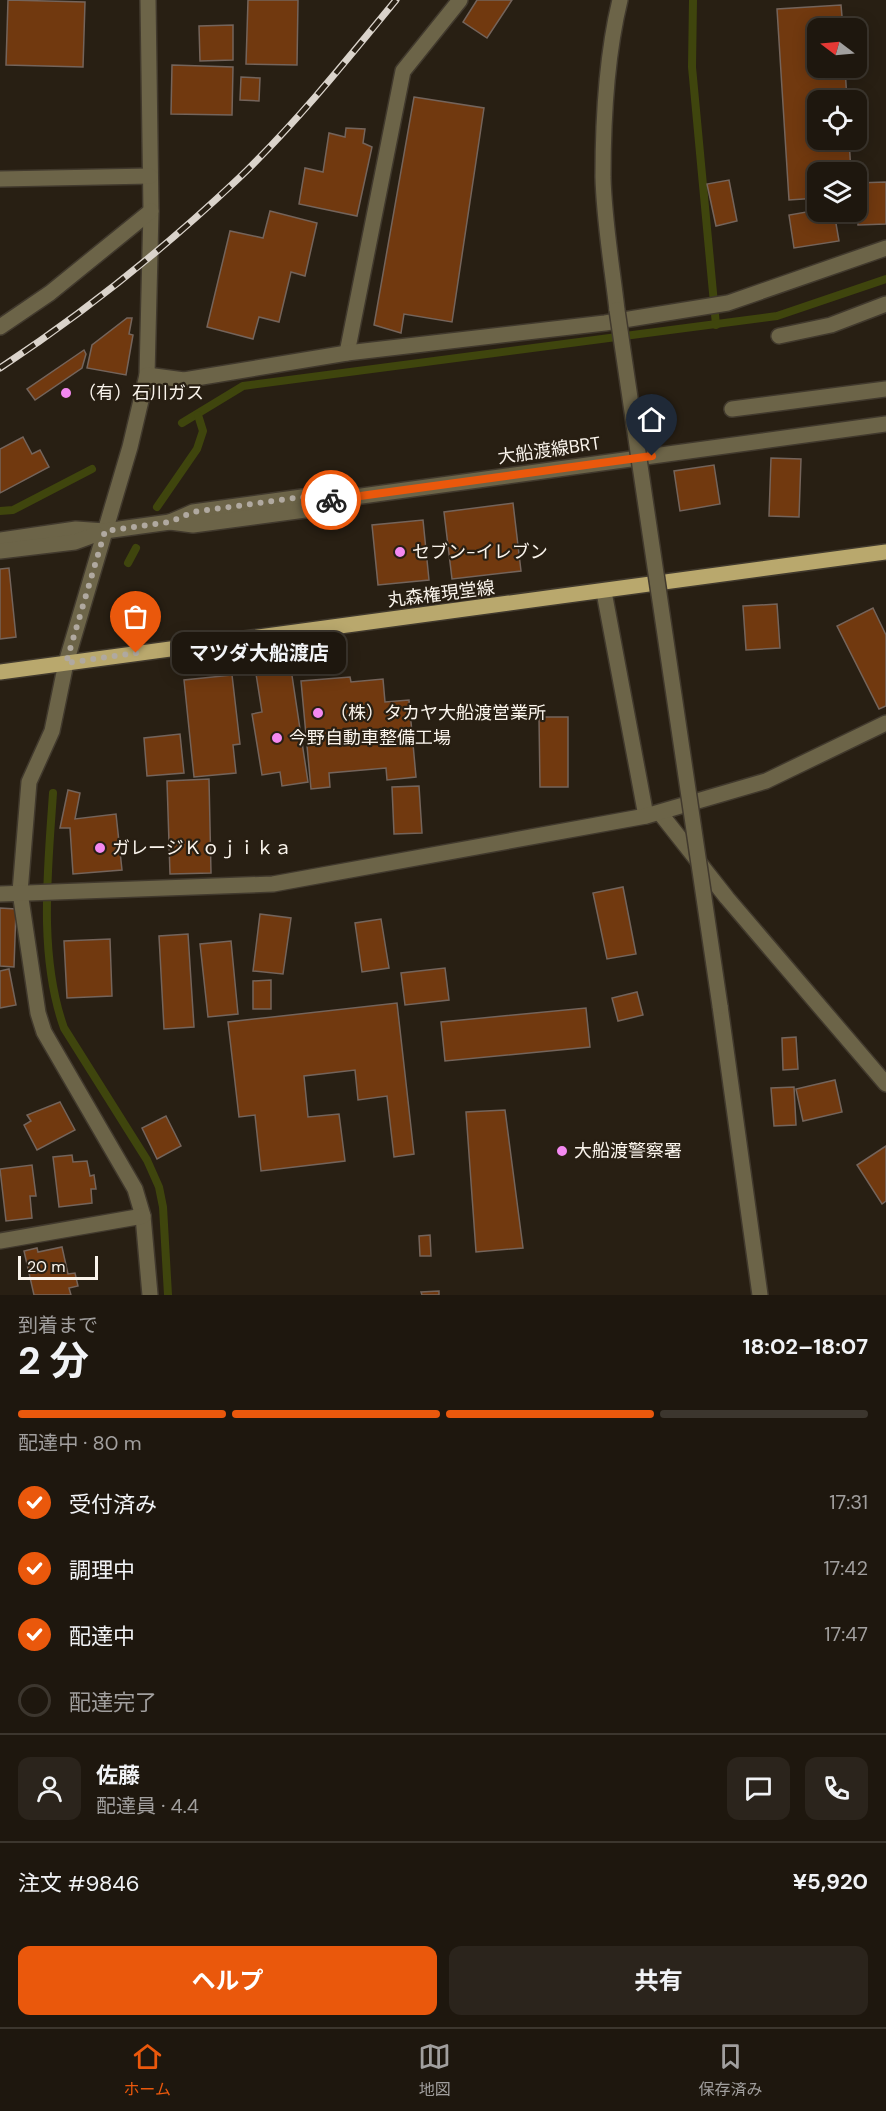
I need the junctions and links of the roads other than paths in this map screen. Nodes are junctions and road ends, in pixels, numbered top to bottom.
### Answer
1 (148, 0) edge
2 (460, 0) edge
3 (620, 0) edge
4 (150, 176) junction
5 (0, 179) edge
6 (152, 211) junction
7 (886, 248) edge
8 (886, 304) edge
9 (0, 327) edge
10 (779, 336) dead end
11 (347, 353) junction
12 (147, 375) junction
13 (886, 389) edge
14 (732, 409) dead end
15 (886, 424) edge
16 (105, 531) junction
17 (0, 540) edge
18 (0, 551) edge
19 (886, 552) edge
20 (604, 592) junction
21 (66, 663) junction
22 (0, 672) edge
23 (886, 723) edge
24 (653, 814) junction
25 (20, 892) junction
26 (0, 894) edge
27 (886, 1084) edge
28 (143, 1216) junction
29 (0, 1241) edge
30 (150, 1295) edge
31 (760, 1295) edge

1 - 4 street
2 - 11 street
3 - 31 street, bridge
4 - 5 street
4 - 6 street
6 - 9 street
6 - 12 street
7 - 11 street
8 - 10 street
11 - 12 street
12 - 16 street
13 - 14 street
15 - 16 street, 大船渡線BRT
16 - 17 street, 大船渡線BRT
16 - 18 street, 大船渡線BRT
16 - 21 street
19 - 20 main road, 丸森権現堂線
20 - 21 main road, 丸森権現堂線
20 - 24 street
21 - 22 main road, 丸森権現堂線
21 - 25 street
23 - 24 street
24 - 25 street
24 - 27 street
25 - 26 street
25 - 28 street
28 - 29 street
28 - 30 street

